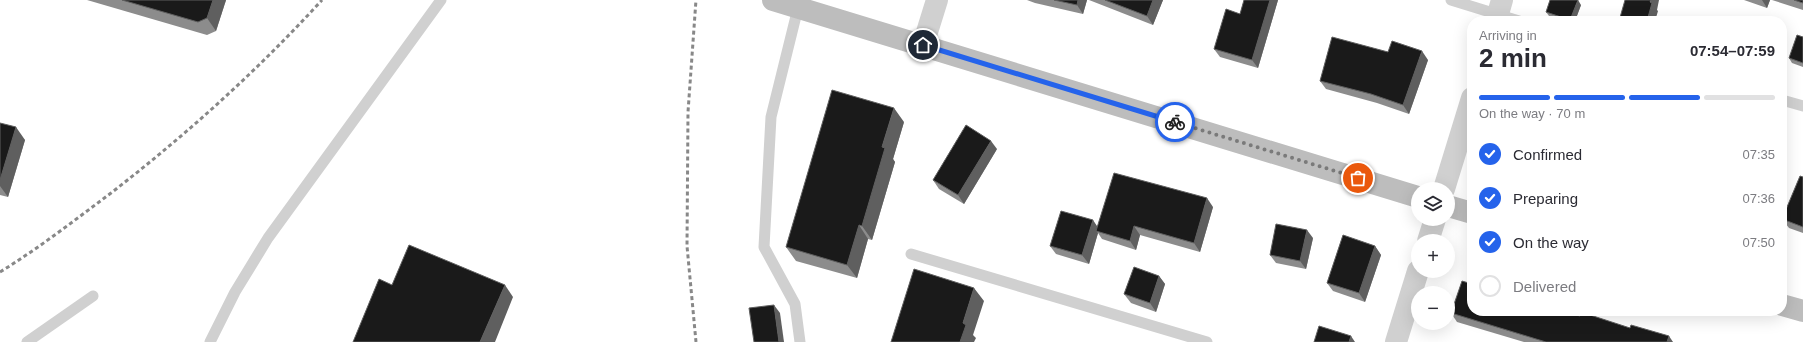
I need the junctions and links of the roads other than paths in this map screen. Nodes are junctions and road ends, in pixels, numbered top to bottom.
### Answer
1 (440, 0) edge
2 (773, 0) edge
3 (937, 0) edge
4 (1451, 0) edge
5 (798, 8) junction
6 (1498, 12) edge
7 (1508, 16) edge
8 (923, 45) junction
9 (1787, 101) edge
10 (1803, 106) edge
11 (1467, 114) edge
12 (1446, 182) edge
13 (1411, 195) edge
14 (1455, 208) edge
15 (1467, 212) edge
16 (912, 254) dead end
17 (1416, 278) edge
18 (93, 296) dead end
19 (1787, 307) edge
20 (1803, 312) edge
21 (27, 342) edge
22 (210, 342) edge
23 (800, 342) edge
24 (1207, 342) edge
25 (1396, 342) edge

1 - 22 lane
2 - 5 street
3 - 8 street
4 - 6 lane
5 - 8 street
5 - 23 lane
6 - 7 lane
8 - 13 street
9 - 10 lane
11 - 12 street
14 - 15 street
16 - 24 lane
17 - 25 street
18 - 21 lane
19 - 20 street

